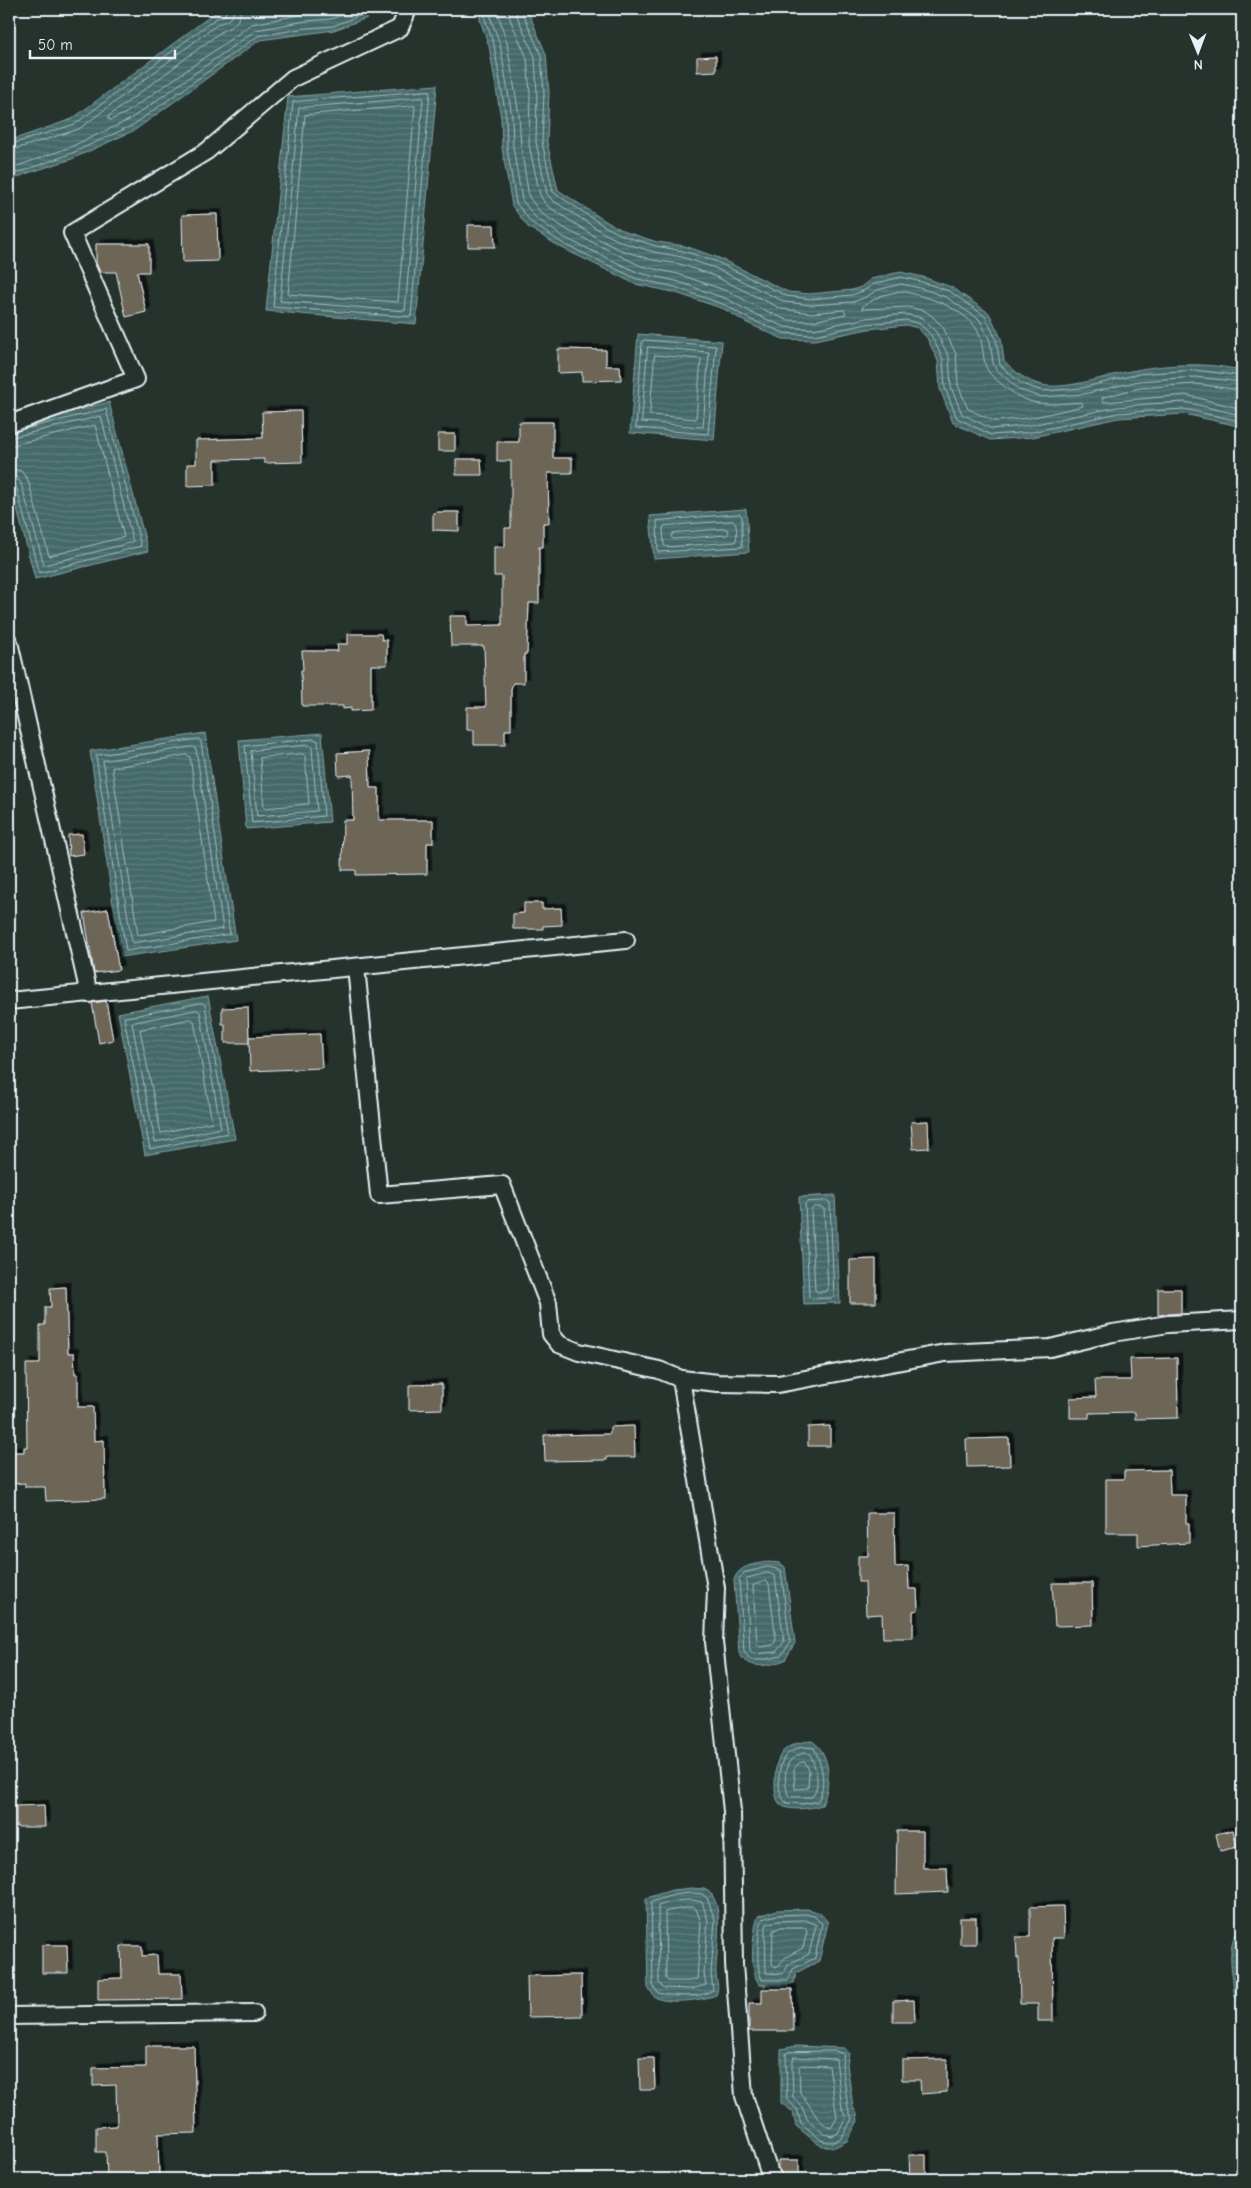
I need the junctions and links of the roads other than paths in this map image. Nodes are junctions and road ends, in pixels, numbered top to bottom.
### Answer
1 (408, 9) edge
2 (9, 424) edge
3 (9, 642) edge
4 (626, 940) dead end
5 (356, 967) junction
6 (89, 994) junction
7 (9, 1002) edge
8 (1242, 1320) edge
9 (681, 1379) junction
10 (254, 2013) dead end
11 (9, 2016) edge
12 (774, 2179) edge

1 - 2 street
3 - 6 street
4 - 5 street
5 - 6 street
5 - 9 street
6 - 7 street
8 - 9 street
9 - 12 street
10 - 11 street

